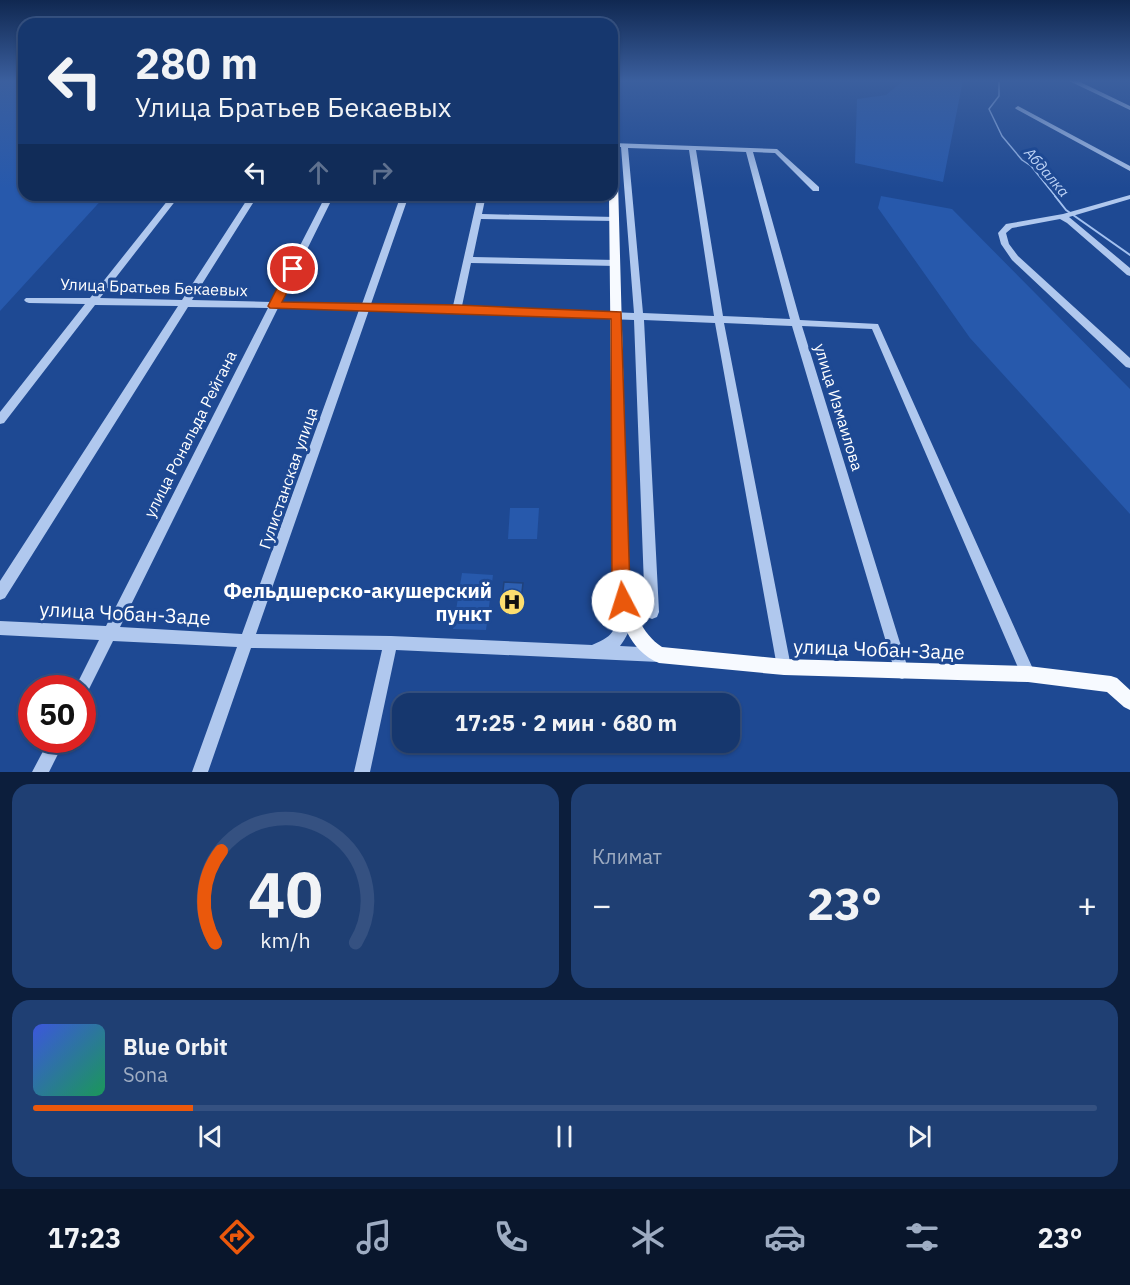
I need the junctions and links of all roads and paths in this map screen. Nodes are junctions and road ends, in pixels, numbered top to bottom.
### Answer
1 (1032, 116) edge
2 (618, 145) edge
3 (693, 148) junction
4 (749, 150) junction
5 (618, 160) edge
6 (1130, 169) edge
7 (816, 189) dead end
8 (1130, 197) edge
9 (171, 201) edge
10 (250, 201) edge
11 (327, 201) edge
12 (403, 201) edge
13 (481, 201) edge
14 (614, 201) edge
15 (1005, 214) dead end
16 (477, 216) junction
17 (1063, 217) junction
18 (615, 219) junction
19 (1006, 229) junction
20 (468, 260) junction
21 (616, 262) junction
22 (1130, 273) edge
23 (29, 300) dead end
24 (92, 301) junction
25 (184, 303) junction
26 (274, 306) junction
27 (366, 307) junction
28 (458, 309) junction
29 (617, 315) junction
30 (639, 316) junction
31 (719, 320) junction
32 (796, 322) junction
33 (1130, 364) edge
34 (0, 420) edge
35 (0, 593) edge
36 (652, 612) dead end
37 (626, 613) junction
38 (0, 628) edge
39 (110, 634) junction
40 (249, 641) junction
41 (391, 643) junction
42 (587, 652) junction
43 (653, 652) junction
44 (784, 667) junction
45 (902, 672) junction
46 (1028, 674) junction
47 (89, 675) edge
48 (1130, 701) edge
49 (50, 753) edge
50 (40, 772) edge
51 (200, 772) edge
52 (362, 772) edge

1 - 6 street
2 - 3 street
3 - 4 street
3 - 31 street
4 - 7 street
4 - 32 street, улица Измаилова
5 - 30 street
8 - 17 street
9 - 24 street
10 - 25 street
11 - 26 street, улица Рональда Рейгана
12 - 27 street, Гулистанская улица
13 - 16 street
14 - 18 main road
15 - 19 street
16 - 18 street
16 - 20 street
17 - 19 street
17 - 22 street
18 - 21 main road
19 - 33 street
20 - 21 street
20 - 28 street
21 - 29 main road
23 - 24 street, Улица Братьев Бекаевых
24 - 25 street, Улица Братьев Бекаевых
24 - 34 street
25 - 26 street, Улица Братьев Бекаевых
25 - 35 street
26 - 27 street, Улица Братьев Бекаевых
26 - 39 street, улица Рональда Рейгана
27 - 28 street, Улица Братьев Бекаевых
27 - 40 street, Гулистанская улица
28 - 29 street, Улица Братьев Бекаевых
29 - 30 street, Улица Братьев Бекаевых
29 - 37 main road
30 - 31 street, Улица Братьев Бекаевых
30 - 36 street
31 - 32 street, Улица Братьев Бекаевых
31 - 44 street
32 - 45 street, улица Измаилова
32 - 46 street, Улица Братьев Бекаевых
37 - 42 street
37 - 43 main road
38 - 39 street, улица Чобан-Заде
39 - 40 street, улица Чобан-Заде
39 - 47 street, улица Рональда Рейгана
40 - 41 street, улица Чобан-Заде
40 - 51 street, Гулистанская улица
41 - 42 street, улица Чобан-Заде
41 - 52 street
42 - 43 street, улица Чобан-Заде
43 - 44 main road, улица Чобан-Заде
44 - 45 main road, улица Чобан-Заде
45 - 46 main road, улица Чобан-Заде
46 - 48 main road, улица Чобан-Заде
49 - 50 street

